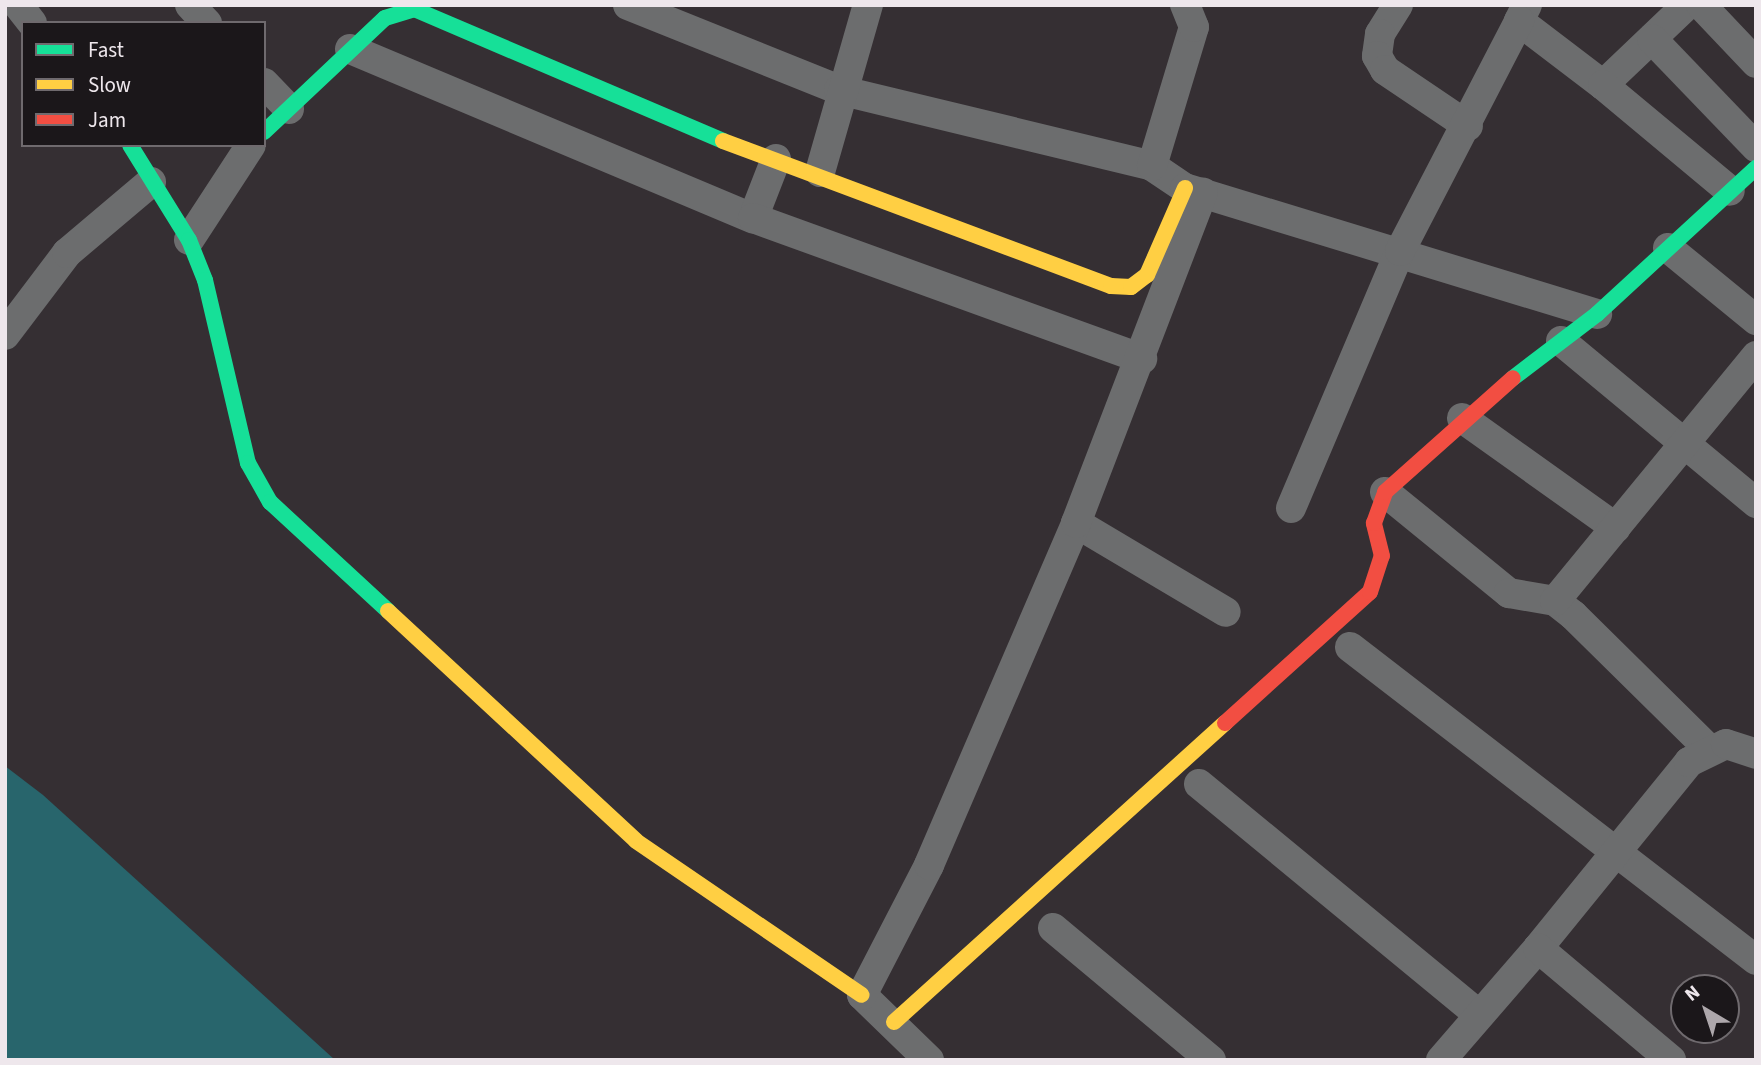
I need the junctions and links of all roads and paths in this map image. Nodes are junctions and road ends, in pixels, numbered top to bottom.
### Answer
1 (18, 5) edge
2 (190, 5) edge
3 (628, 5) edge
4 (867, 5) edge
5 (1185, 5) edge
6 (1398, 5) edge
7 (1687, 5) edge
8 (1701, 5) edge
9 (1523, 13) edge
10 (30, 21) edge
11 (205, 21) edge
12 (1652, 39) junction
13 (350, 49) junction
14 (1756, 63) edge
15 (266, 85) edge
16 (1603, 85) junction
17 (839, 90) junction
18 (289, 109) junction
19 (1468, 126) junction
20 (266, 130) edge
21 (131, 147) edge
22 (250, 147) edge
23 (1756, 147) edge
24 (776, 159) junction
25 (1152, 166) junction
26 (1756, 168) edge
27 (820, 172) junction
28 (151, 182) junction
29 (1194, 190) junction
30 (1730, 191) junction
31 (753, 218) junction
32 (189, 240) junction
33 (1668, 248) junction
34 (1400, 251) junction
35 (1597, 314) junction
36 (1756, 320) edge
37 (5, 335) edge
38 (1561, 341) junction
39 (1756, 356) edge
40 (1142, 359) junction
41 (1462, 418) junction
42 (1683, 446) junction
43 (1385, 492) junction
44 (1756, 503) edge
45 (1291, 508) dead end
46 (1076, 523) junction
47 (1616, 528) junction
48 (1555, 601) junction
49 (1226, 612) dead end
50 (1350, 647) dead end
51 (1709, 748) junction
52 (1756, 754) edge
53 (1199, 784) dead end
54 (1618, 855) junction
55 (1053, 928) dead end
56 (1538, 948) junction
57 (1756, 960) edge
58 (862, 995) junction
59 (1479, 1015) junction
60 (894, 1022) junction
61 (929, 1060) edge
62 (1211, 1060) edge
63 (1441, 1060) edge
64 (1671, 1060) edge

1 - 10 street
2 - 11 street
3 - 17 street
4 - 17 street
5 - 25 street
6 - 19 street
7 - 12 street
8 - 14 street
9 - 16 street
9 - 19 street
12 - 16 street
12 - 23 street
13 - 18 street
13 - 24 street
13 - 31 street
15 - 18 street
16 - 30 street
17 - 25 street
17 - 27 street
18 - 20 street
19 - 34 street
21 - 28 street
22 - 32 street
24 - 27 street
24 - 31 street
25 - 29 street
26 - 30 street
27 - 29 street
28 - 32 street
28 - 37 street
29 - 34 street
29 - 40 street
30 - 33 street
31 - 40 street
32 - 58 street
33 - 35 street
33 - 36 street
34 - 35 street
34 - 45 street
35 - 38 street
38 - 41 street
38 - 42 street
39 - 42 street
40 - 46 street
41 - 43 street
41 - 47 street
42 - 44 street
42 - 47 street
43 - 48 street
43 - 60 street
46 - 49 street
46 - 58 street
47 - 48 street
48 - 51 street
50 - 54 street
51 - 52 street
51 - 54 street
53 - 59 street
54 - 56 street
54 - 57 street
55 - 62 street
56 - 59 street
56 - 64 street
58 - 60 street
59 - 63 street
60 - 61 street

